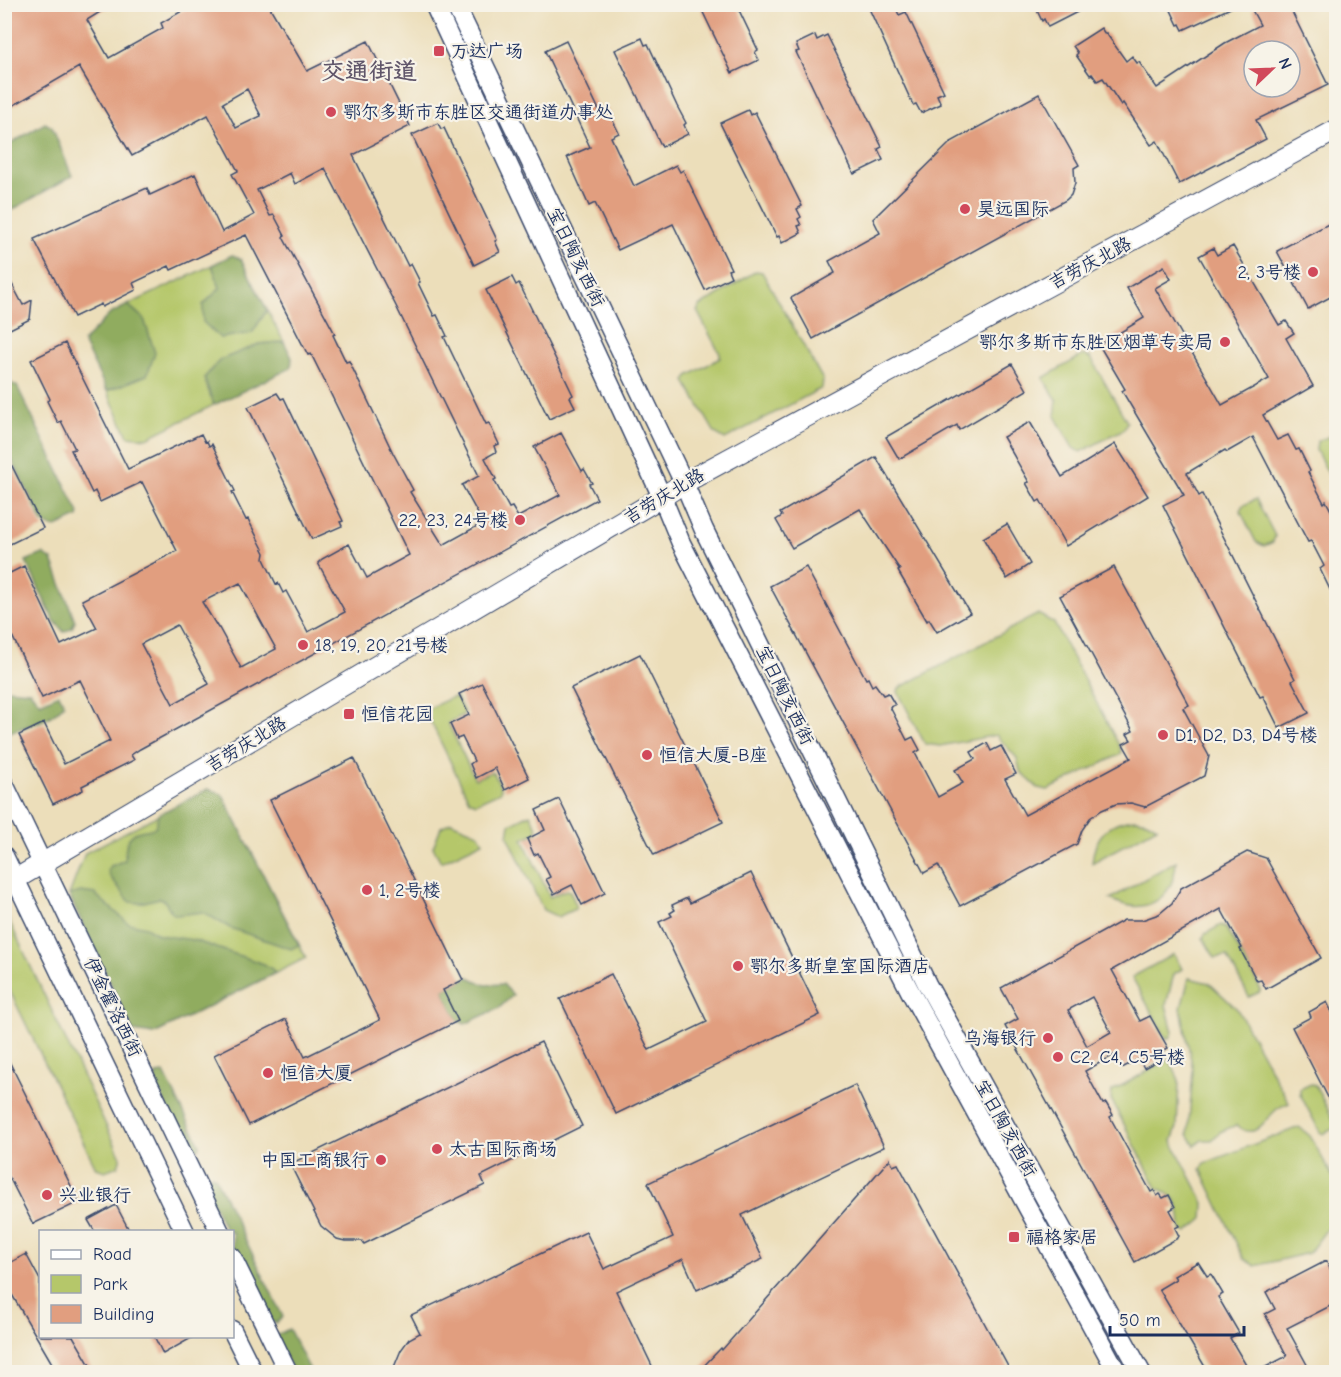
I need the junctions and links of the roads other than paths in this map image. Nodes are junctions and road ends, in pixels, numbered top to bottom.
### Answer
1 (434, 4) edge
2 (455, 4) edge
3 (1336, 130) edge
4 (684, 483) junction
5 (663, 497) junction
6 (4, 784) edge
7 (4, 856) edge
8 (44, 863) junction
9 (10, 883) edge
10 (184, 1230) edge
11 (219, 1230) edge
12 (234, 1261) edge
13 (234, 1334) edge
14 (253, 1372) edge
15 (288, 1372) edge
16 (1117, 1372) edge
17 (1141, 1372) edge

1 - 5 street, 宝日陶亥西街
2 - 4 street, 宝日陶亥西街
3 - 4 main road, 吉劳庆北路
4 - 5 main road, 吉劳庆北路
4 - 17 street, 宝日陶亥西街
5 - 8 main road, 吉劳庆北路
5 - 16 street, 宝日陶亥西街
6 - 8 street, 伊金霍洛西街
7 - 9 street, 伊金霍洛西街
8 - 9 main road, 吉劳庆北路
8 - 11 street, 伊金霍洛西街
9 - 10 street, 伊金霍洛西街
12 - 15 street
13 - 14 street

